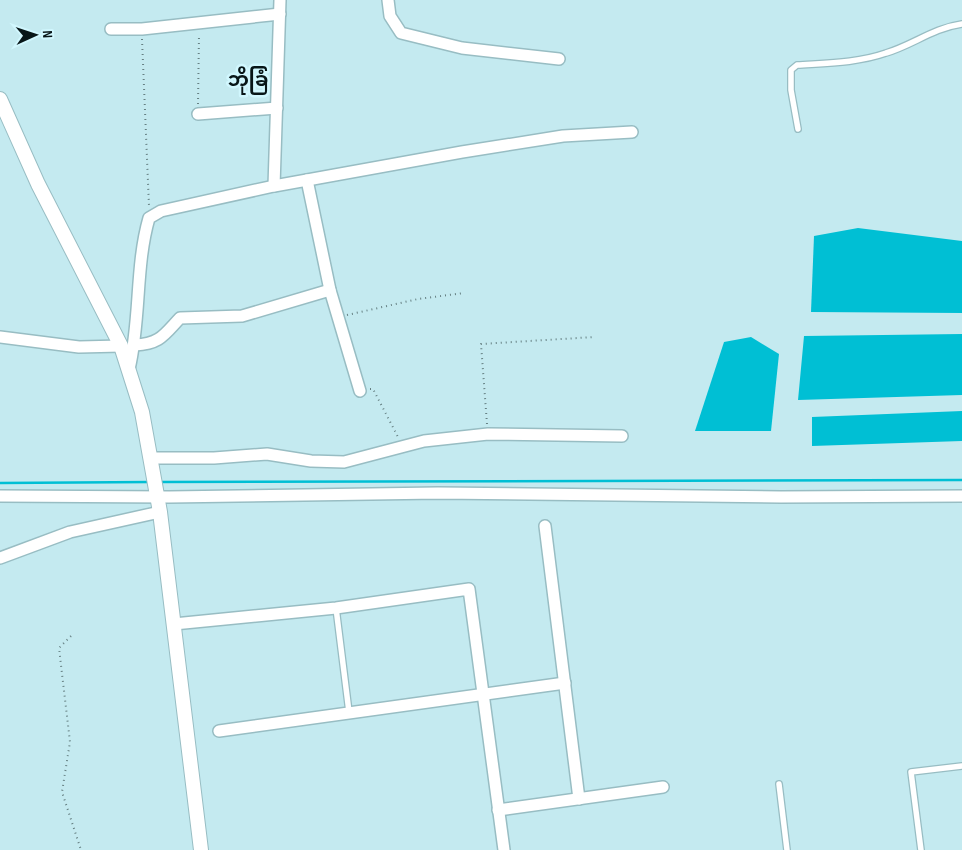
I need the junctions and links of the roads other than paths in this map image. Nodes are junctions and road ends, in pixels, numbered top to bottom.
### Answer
1 (280, 0) edge
2 (388, 0) edge
3 (280, 14) junction
4 (962, 24) edge
5 (111, 29) dead end
6 (559, 59) dead end
7 (0, 99) edge
8 (277, 108) junction
9 (198, 114) road end
10 (798, 129) dead end
11 (632, 132) dead end
12 (307, 180) junction
13 (274, 186) junction
14 (330, 290) junction
15 (0, 337) edge
16 (135, 344) junction
17 (121, 346) junction
18 (130, 369) junction
19 (360, 391) road end
20 (622, 436) dead end
21 (150, 458) junction
22 (0, 496) edge
23 (157, 496) junction
24 (962, 496) edge
25 (160, 512) junction
26 (545, 526) dead end
27 (0, 558) edge
28 (336, 608) junction
29 (174, 624) junction
30 (565, 684) junction
31 (483, 693) junction
32 (349, 712) junction
33 (218, 730) dead end
34 (962, 766) edge
35 (779, 784) dead end
36 (663, 787) dead end
37 (579, 799) junction
38 (498, 810) junction
39 (201, 850) edge
40 (504, 850) edge
41 (787, 850) edge
42 (921, 850) edge

1 - 3 street
2 - 6 street
3 - 5 street
3 - 8 street
4 - 10 lane
7 - 17 street
8 - 9 street
8 - 13 street
11 - 12 street
12 - 13 street
12 - 14 street
13 - 16 street
14 - 16 street
14 - 19 street
15 - 17 street
16 - 18 street
17 - 18 street
18 - 21 street
20 - 21 street
21 - 23 street
22 - 23 street
23 - 24 street
23 - 25 street
25 - 27 street
25 - 29 street
26 - 30 street
28 - 29 street
28 - 31 street
28 - 32 lane
29 - 39 street
30 - 31 street
30 - 37 street
31 - 32 street
31 - 38 street
32 - 33 street
34 - 42 lane
35 - 41 lane
36 - 37 street
37 - 38 street
38 - 40 street

